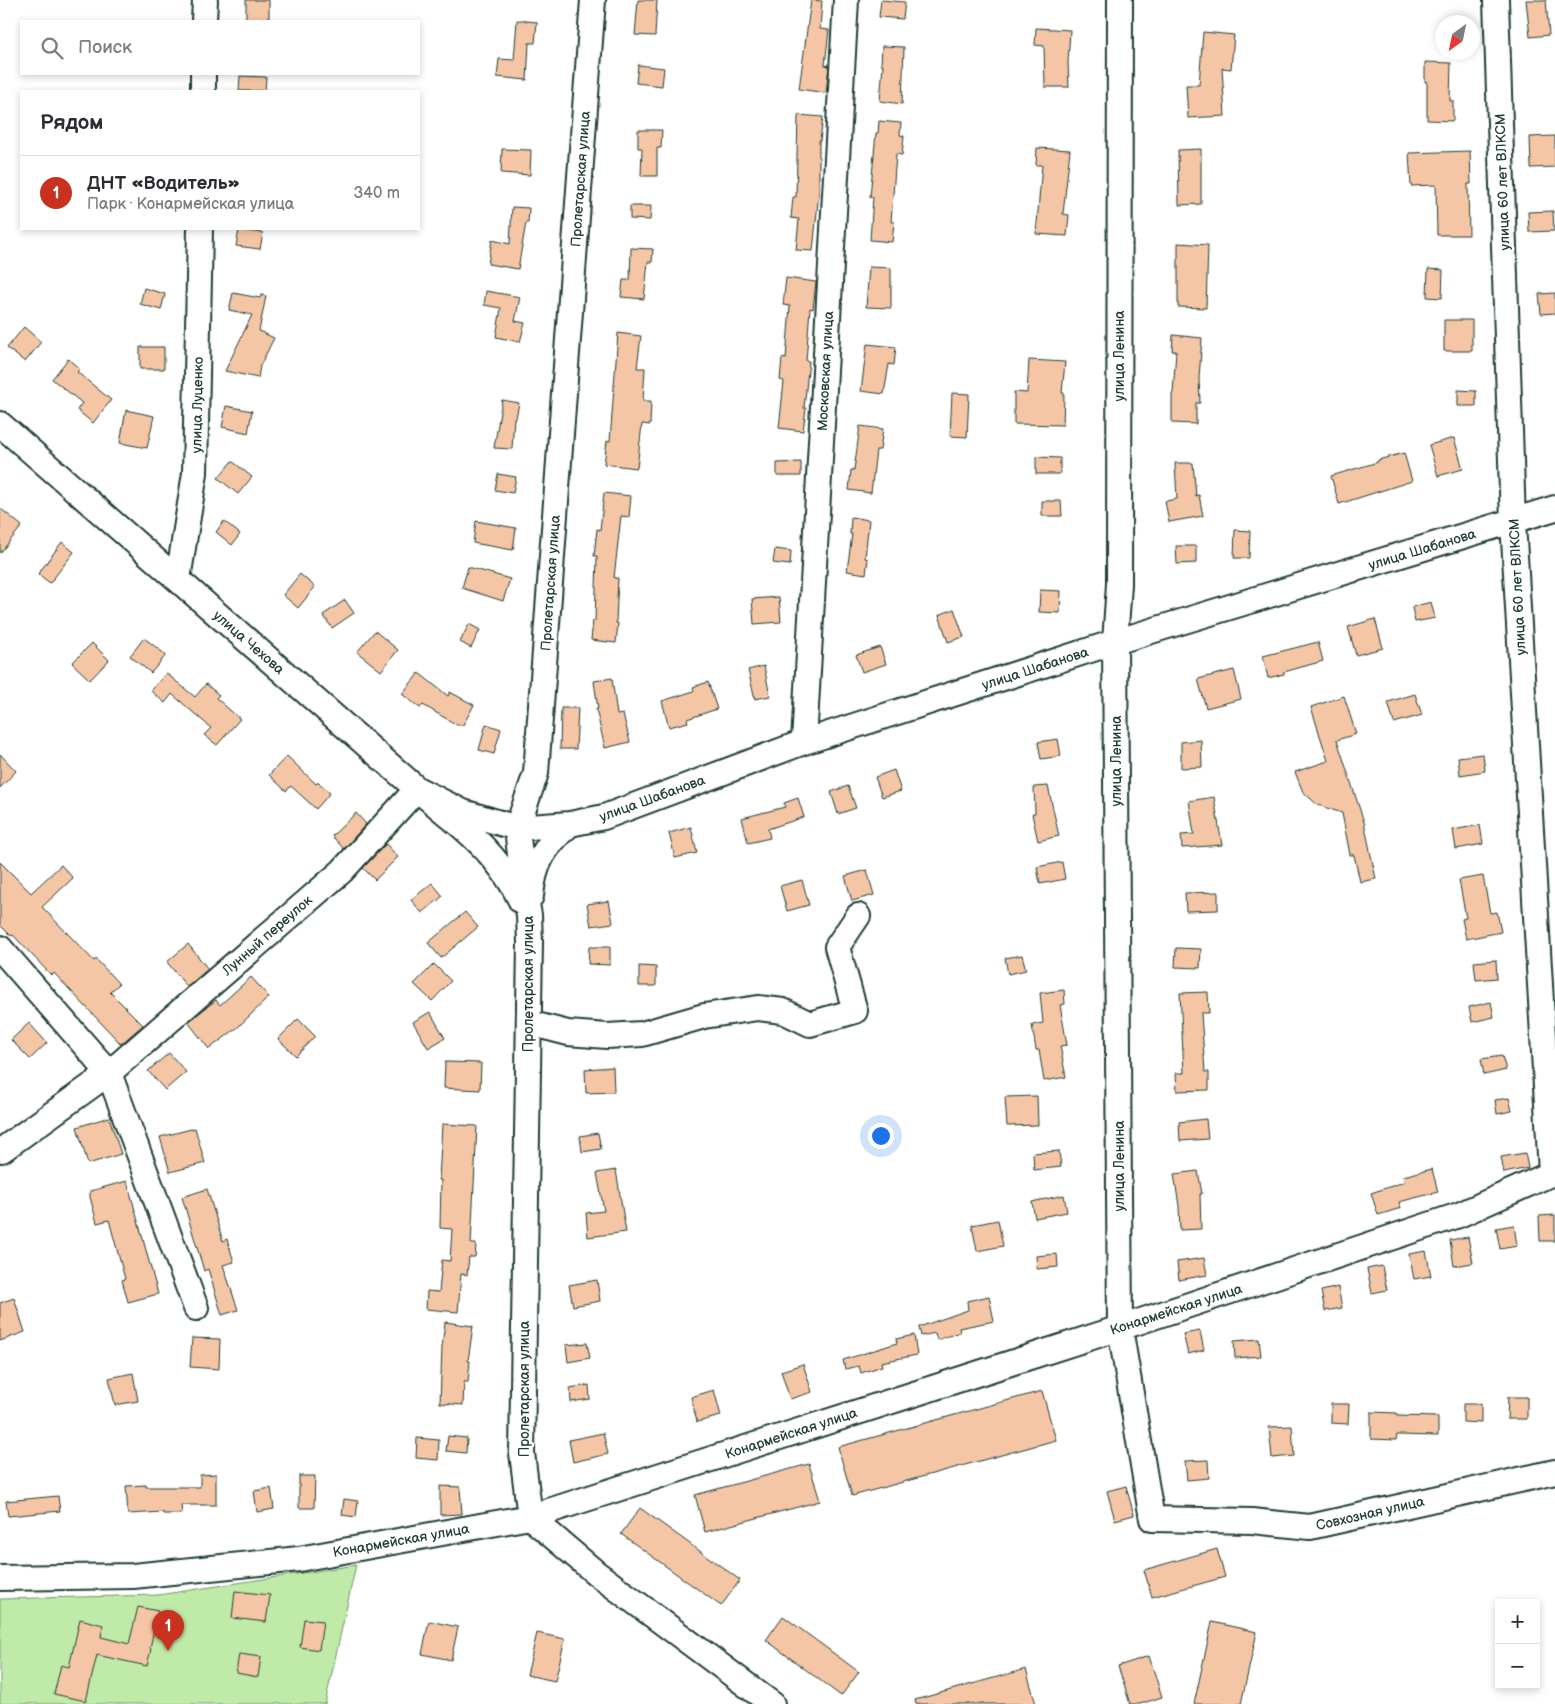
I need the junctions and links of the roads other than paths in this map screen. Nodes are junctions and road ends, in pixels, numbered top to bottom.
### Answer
1 (205, 0) edge
2 (593, 0) edge
3 (846, 0) edge
4 (1120, 0) edge
5 (1496, 0) edge
6 (204, 20) edge
7 (203, 75) edge
8 (203, 90) edge
9 (200, 230) edge
10 (0, 424) edge
11 (1555, 508) edge
12 (1514, 522) junction
13 (178, 579) junction
14 (1115, 642) junction
15 (804, 742) junction
16 (417, 789) junction
17 (570, 824) junction
18 (517, 828) junction
19 (529, 915) junction
20 (858, 916) dead end
21 (0, 948) edge
22 (529, 1023) junction
23 (109, 1073) junction
24 (2, 1150) dead end
25 (1553, 1172) edge
26 (196, 1308) dead end
27 (1120, 1328) junction
28 (1555, 1472) edge
29 (530, 1517) junction
30 (1152, 1519) joint
31 (0, 1578) edge
32 (772, 1704) edge

1 - 6 street
2 - 18 street, Пролетарская улица
3 - 15 street, Московская улица
4 - 14 street, улица Ленина
5 - 12 street, улица 60 лет ВЛКСМ
7 - 8 street
9 - 13 street, улица Луценко
10 - 13 street, улица Чехова
11 - 12 street, улица Шабанова
12 - 14 street, улица Шабанова
12 - 25 street, улица 60 лет ВЛКСМ
13 - 16 street, улица Чехова
14 - 15 street, улица Шабанова
14 - 27 street, улица Ленина
15 - 17 street, улица Шабанова
16 - 18 street, улица Чехова
16 - 19 street
16 - 23 street, Лунный переулок
17 - 18 street, улица Шабанова
17 - 19 street
18 - 19 street, Пролетарская улица
19 - 22 street, Пролетарская улица
20 - 22 street
21 - 23 street
22 - 29 street, Пролетарская улица
23 - 24 street, Лунный переулок
23 - 26 street
25 - 27 street, Конармейская улица
27 - 29 street, Конармейская улица
27 - 30 street, улица Ленина
28 - 30 street, Совхозная улица
29 - 31 street, Конармейская улица
29 - 32 street

